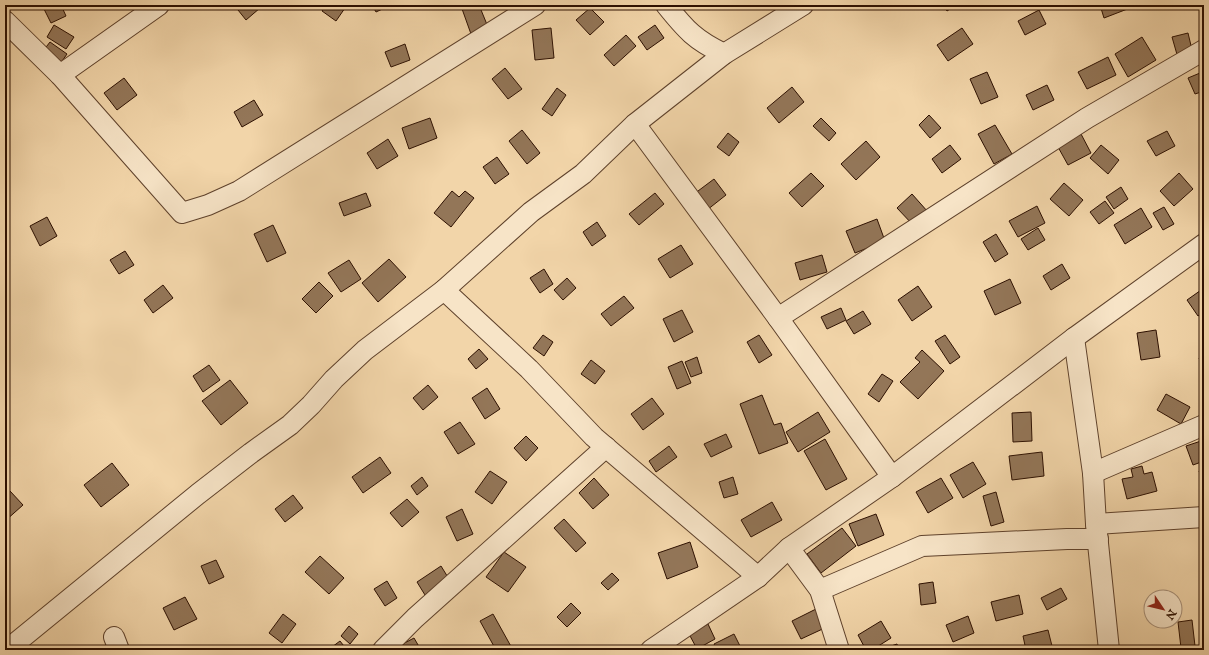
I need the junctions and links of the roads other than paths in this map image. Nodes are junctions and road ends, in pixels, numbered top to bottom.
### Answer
1 (159, 5) edge
2 (535, 5) edge
3 (666, 5) edge
4 (802, 5) edge
5 (5, 21) edge
6 (1204, 50) edge
7 (724, 54) junction
8 (60, 75) junction
9 (635, 124) junction
10 (1204, 244) edge
11 (444, 290) junction
12 (778, 318) junction
13 (1074, 338) junction
14 (1204, 425) edge
15 (606, 447) junction
16 (1093, 473) junction
17 (892, 477) junction
18 (1204, 517) edge
19 (1097, 531) junction
20 (789, 548) junction
21 (758, 578) junction
22 (820, 590) junction
23 (385, 649) edge
24 (8, 650) edge
25 (651, 650) edge
26 (839, 650) edge
27 (1110, 650) edge

1 - 8 street
2 - 8 street
3 - 7 street
4 - 7 street
5 - 8 street
6 - 12 street
7 - 9 street
9 - 11 street
9 - 12 street
10 - 13 street
11 - 15 street
11 - 24 street
12 - 17 street
13 - 16 street
13 - 17 street
14 - 16 street
15 - 21 street
15 - 23 street
16 - 19 street
17 - 20 street
18 - 19 street
19 - 22 street
19 - 27 street
20 - 21 street
20 - 22 street
21 - 25 street
22 - 26 street

